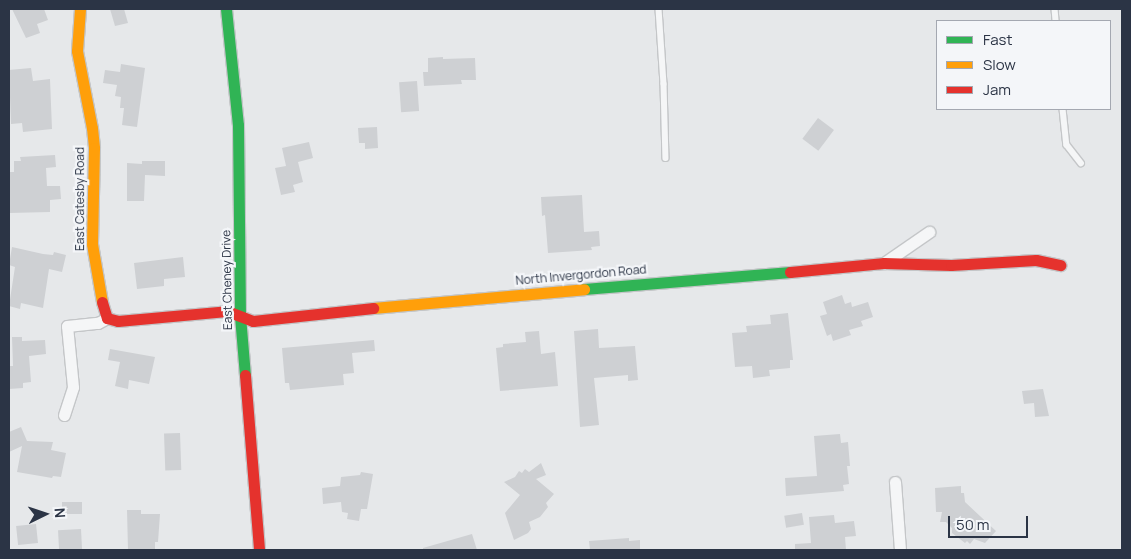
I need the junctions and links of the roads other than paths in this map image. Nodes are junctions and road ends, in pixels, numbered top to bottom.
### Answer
1 (80, 9) edge
2 (226, 9) edge
3 (659, 9) edge
4 (1063, 110) edge
5 (666, 158) dead end
6 (1081, 163) dead end
7 (929, 232) dead end
8 (884, 263) junction
9 (1060, 265) dead end
10 (240, 316) junction
11 (107, 318) junction
12 (64, 415) dead end
13 (895, 482) dead end
14 (260, 550) edge
15 (900, 550) edge

1 - 11 street, East Catesby Road
2 - 10 street, East Cheney Drive
3 - 5 lane
4 - 6 lane
7 - 8 street
8 - 9 street, North Invergordon Road
8 - 10 street, North Invergordon Road
10 - 11 street, North Invergordon Road
10 - 14 street, East Cheney Drive
11 - 12 street
13 - 15 street

